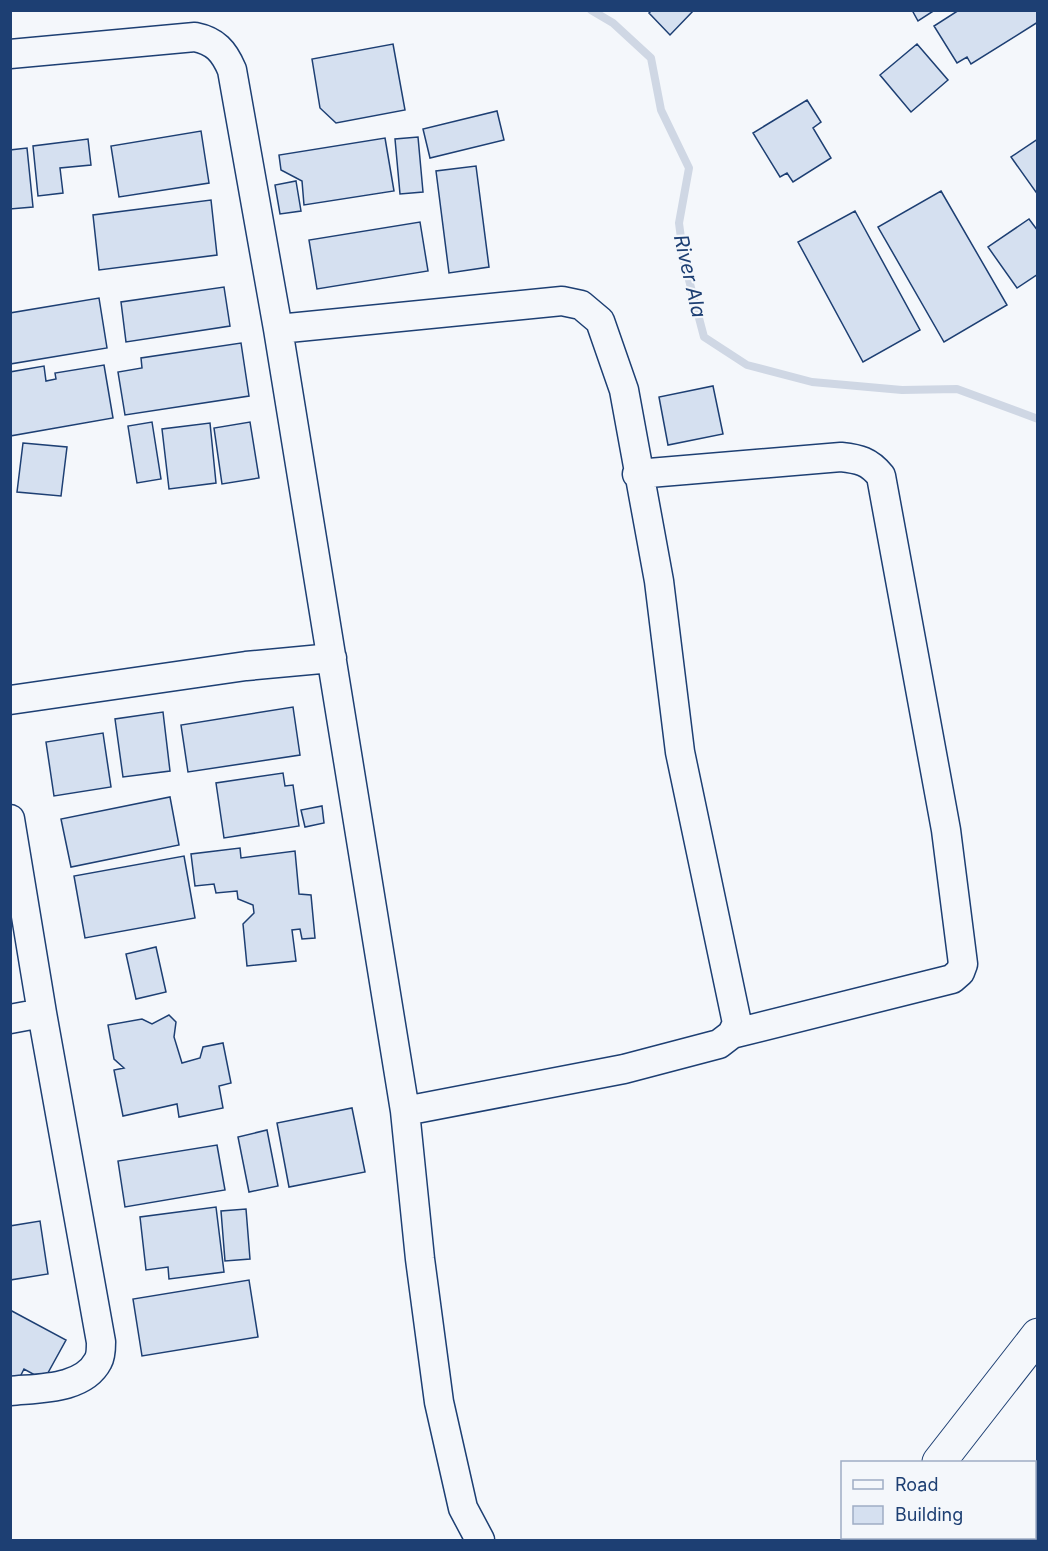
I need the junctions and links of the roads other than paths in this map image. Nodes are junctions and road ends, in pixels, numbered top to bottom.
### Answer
1 (10, 54) edge
2 (278, 329) junction
3 (637, 474) junction
4 (332, 658) junction
5 (10, 700) edge
6 (10, 819) edge
7 (42, 1013) junction
8 (10, 1018) edge
9 (732, 1034) junction
10 (405, 1111) junction
11 (1038, 1335) edge
12 (10, 1391) edge
13 (940, 1461) edge
14 (480, 1540) edge

1 - 2 street
2 - 3 street
2 - 4 street
3 - 9 street
3 - 9 street
4 - 5 street
4 - 10 street
6 - 7 street
7 - 8 street
7 - 12 street
9 - 10 street
10 - 14 street
11 - 13 highway

